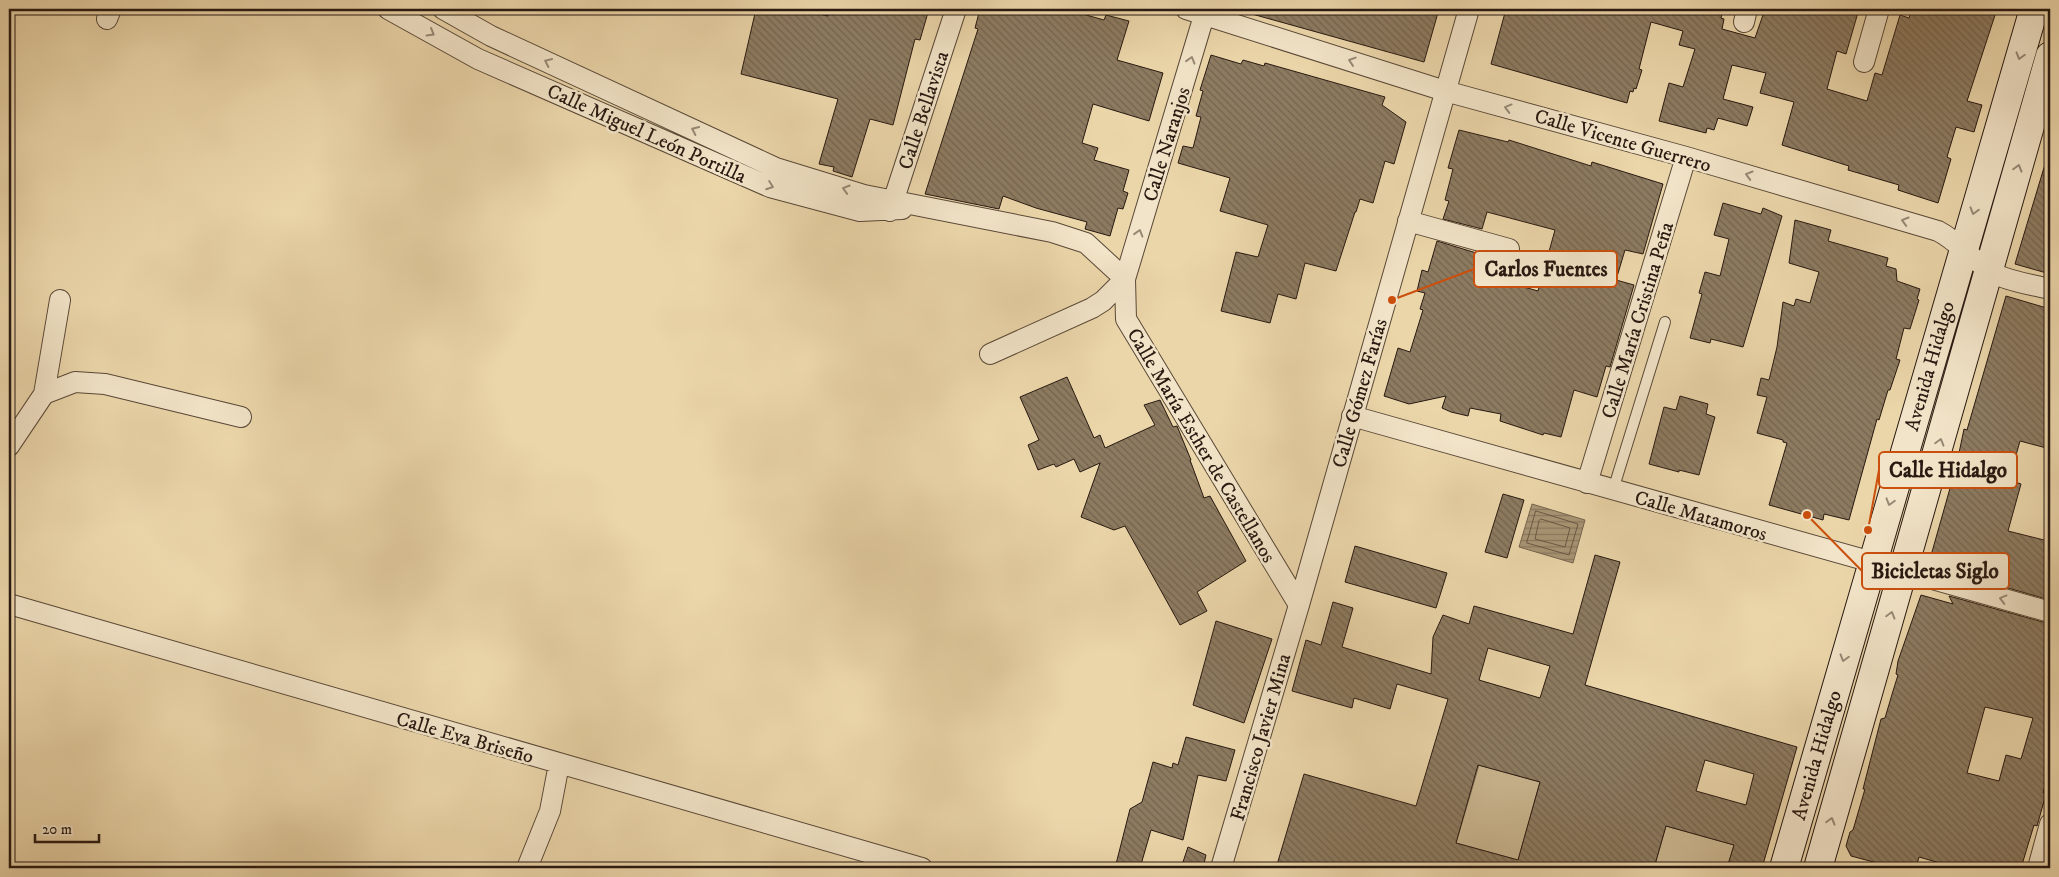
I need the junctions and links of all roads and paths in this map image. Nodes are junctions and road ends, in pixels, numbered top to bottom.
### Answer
1 (388, 9) edge
2 (443, 9) edge
3 (956, 9) edge
4 (1469, 9) edge
5 (1879, 9) edge
6 (2034, 9) edge
7 (1199, 10) edge
8 (491, 36) junction
9 (2050, 56) edge
10 (478, 59) junction
11 (1864, 62) dead end
12 (1445, 91) junction
13 (1686, 157) junction
14 (892, 206) junction
15 (1408, 221) junction
16 (1509, 249) dead end
17 (1964, 249) junction
18 (1988, 269) junction
19 (1126, 279) junction
20 (2050, 289) edge
21 (60, 300) dead end
22 (1665, 322) dead end
23 (990, 354) dead end
24 (44, 394) junction
25 (1352, 416) junction
26 (241, 417) dead end
27 (9, 446) edge
28 (1587, 483) junction
29 (1613, 490) junction
30 (1872, 562) junction
31 (1903, 572) junction
32 (9, 604) edge
33 (1299, 605) junction
34 (2050, 612) edge
35 (559, 764) junction
36 (2050, 824) edge
37 (1786, 862) edge
38 (1822, 867) edge
39 (527, 868) edge
40 (922, 868) edge
41 (1221, 868) edge
42 (2038, 868) edge

1 -> 10 street, Calle Miguel León Portilla
2 - 8 street, Calle Miguel León Portilla
3 - 14 street, Calle Bellavista
4 - 12 street, Calle Gómez Farías
5 - 11 street
6 -> 17 main road, Avenida Hidalgo
12 -> 7 street, Calle Vicente Guerrero
19 -> 7 street, Calle Naranjos
8 - 10 street
14 -> 8 street, Calle Miguel León Portilla
18 -> 9 main road, Avenida Hidalgo
10 -> 14 street, Calle Miguel León Portilla
13 -> 12 street, Calle Vicente Guerrero
12 - 15 street, Calle Gómez Farías
17 -> 13 street, Calle Vicente Guerrero
13 - 28 street, Calle María Cristina Peña
14 - 19 street, Calle Miguel León Portilla
15 - 16 street
15 - 25 street, Calle Gómez Farías
17 - 18 street, Calle Vicente Guerrero
17 -> 30 main road, Avenida Hidalgo
18 - 20 street, Calle Vicente Guerrero
31 -> 18 main road, Avenida Hidalgo
19 - 23 street
19 - 33 street, Calle María Esther de Castellanos
21 - 24 street
22 - 29 lane
24 - 26 street
24 - 27 street
25 - 28 street, Calle Matamoros
25 - 33 street, Calle Gómez Farías
28 - 29 street, Calle Matamoros
29 - 30 street, Calle Matamoros
30 - 31 street, Calle Matamoros
30 -> 37 main road, Avenida Hidalgo
34 -> 31 street, Calle Matamoros
38 -> 31 main road, Avenida Hidalgo
32 - 35 street, Calle Eva Briseño
33 - 41 street, Francisco Javier Mina
35 - 39 street
35 - 40 street, Calle Eva Briseño
36 - 42 street
37 - 38 street

